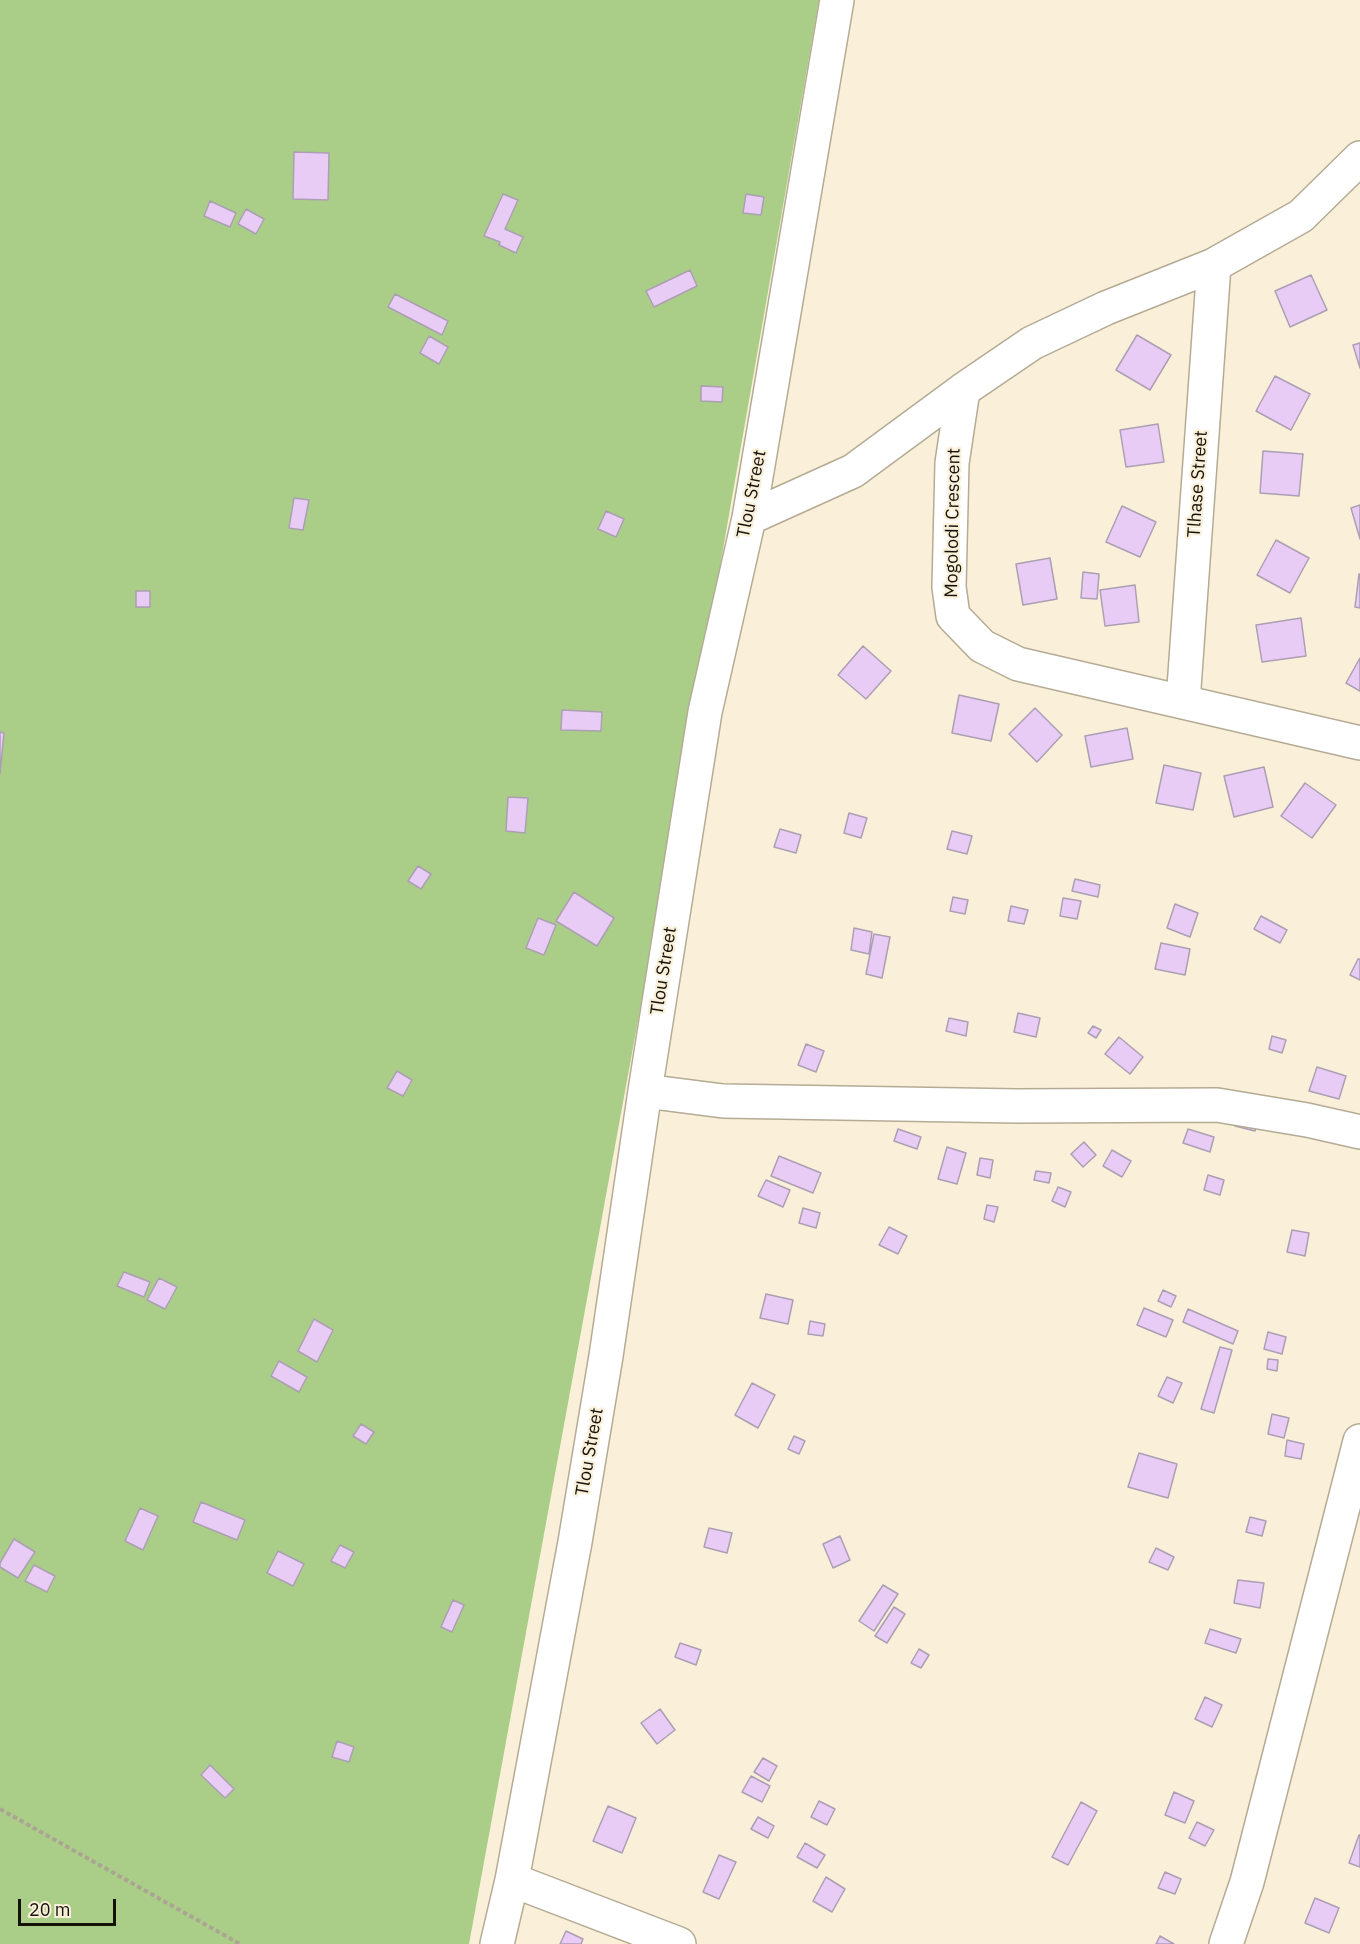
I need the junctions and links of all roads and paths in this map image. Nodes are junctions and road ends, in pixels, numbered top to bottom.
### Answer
1 (837, 0) edge
2 (1360, 158) edge
3 (1214, 265) junction
4 (963, 390) junction
5 (749, 518) junction
6 (1183, 702) junction
7 (1360, 743) edge
8 (645, 1091) junction
9 (1360, 1132) edge
10 (1360, 1441) edge
11 (0, 1809) edge
12 (512, 1880) junction
13 (240, 1944) edge
14 (497, 1944) edge
15 (679, 1944) edge
16 (1226, 1944) edge

1 - 5 street, Tlou Street
2 - 3 street
3 - 4 street
3 - 6 street, Tlhase Street
4 - 5 street
4 - 6 street, Mogolodi Crescent
5 - 8 street, Tlou Street
6 - 7 street, Mogolodi Crescent
8 - 9 street
8 - 12 street, Tlou Street
10 - 16 street
11 - 13 path
12 - 14 street, Tlou Street
12 - 15 street

